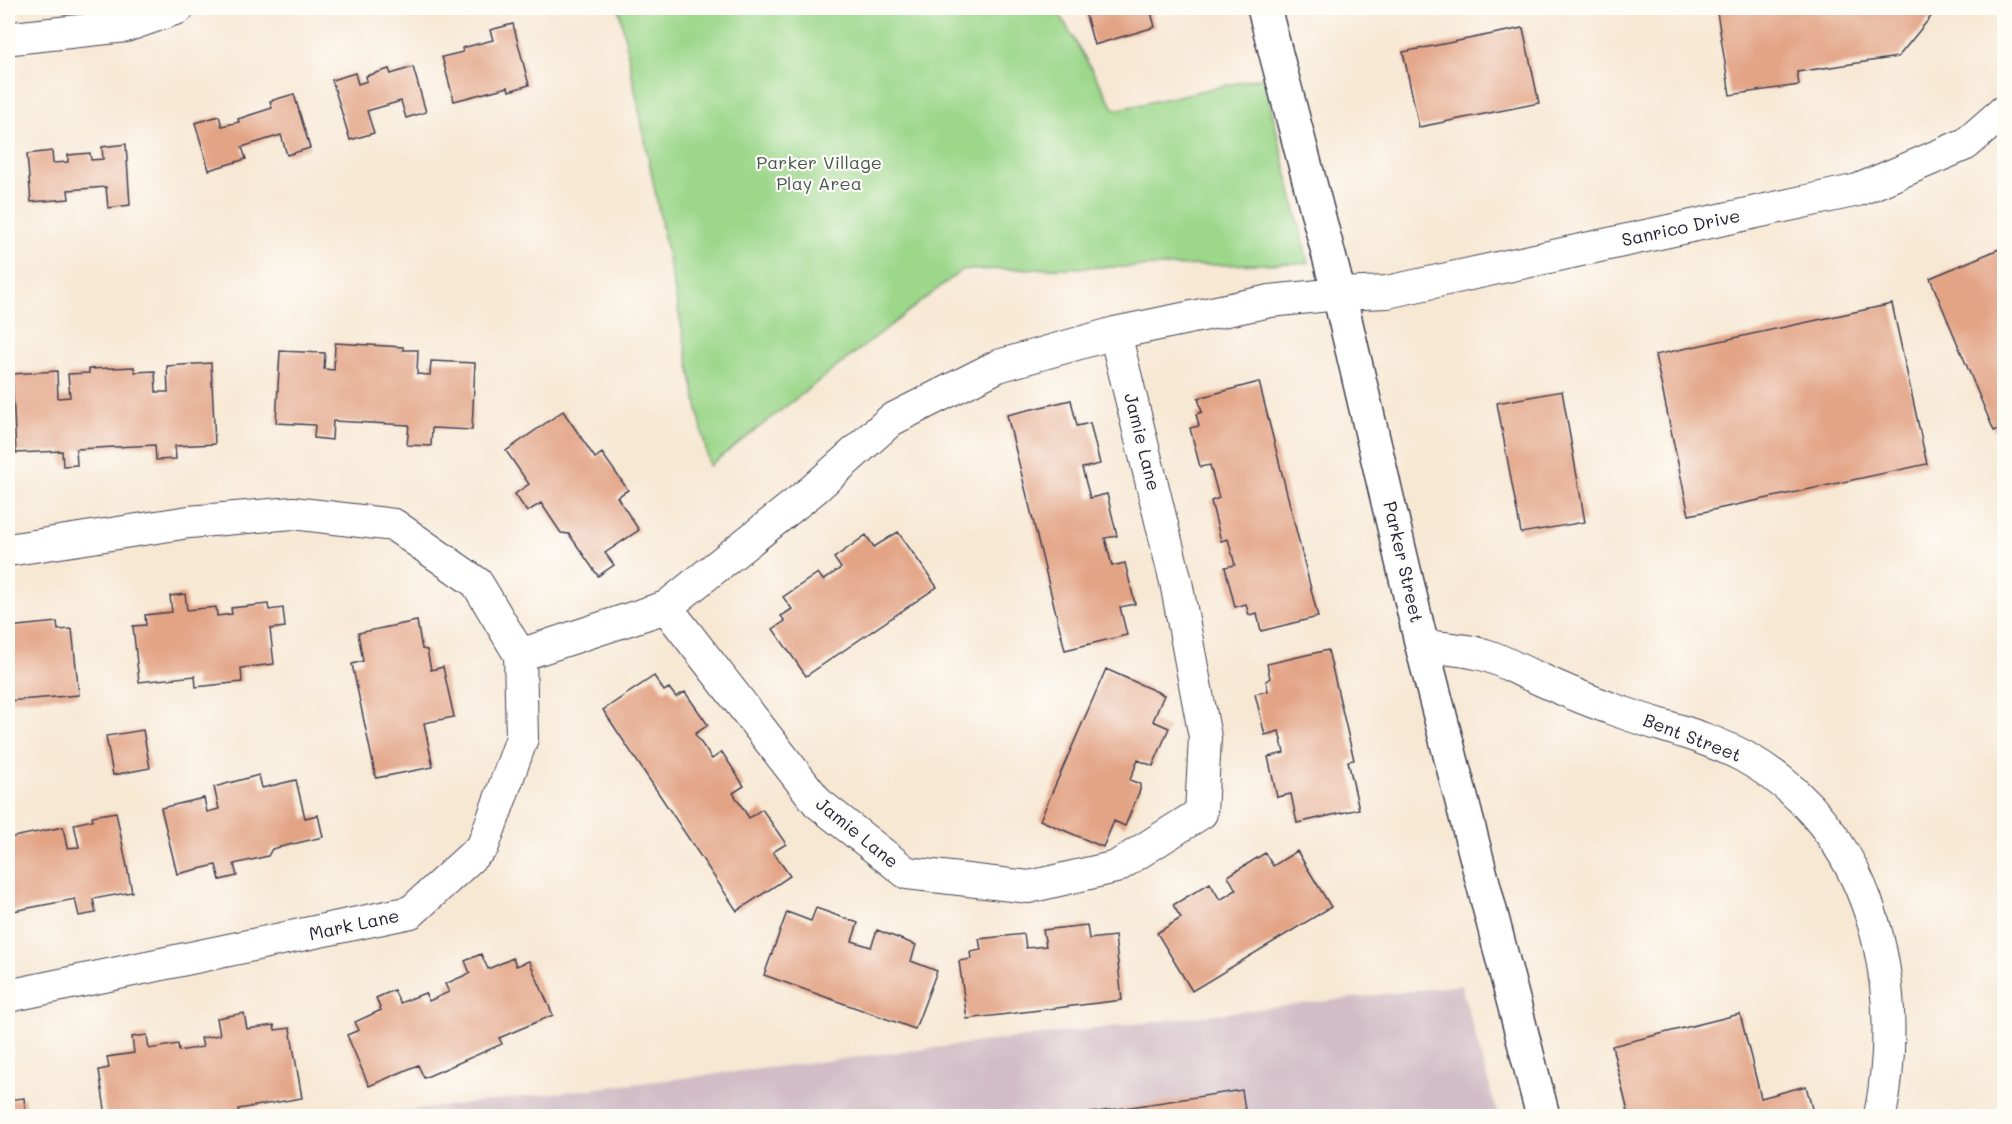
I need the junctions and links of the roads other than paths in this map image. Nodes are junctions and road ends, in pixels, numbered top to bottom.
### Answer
1 (178, 8) edge
2 (1263, 8) edge
3 (8, 37) edge
4 (2004, 111) edge
5 (1339, 294) junction
6 (1115, 333) junction
7 (8, 550) edge
8 (666, 607) junction
9 (1422, 646) junction
10 (520, 655) junction
11 (8, 996) edge
12 (1543, 1116) edge
13 (1880, 1116) edge

1 - 3 street
2 - 5 street, Parker Street
4 - 5 street, Sanrico Drive
5 - 6 street
5 - 9 street, Parker Street
6 - 8 street
6 - 8 street, Jamie Lane
7 - 10 street, Mark Lane
8 - 10 street
9 - 12 street, Parker Street
9 - 13 street, Bent Street
10 - 11 street, Mark Lane

